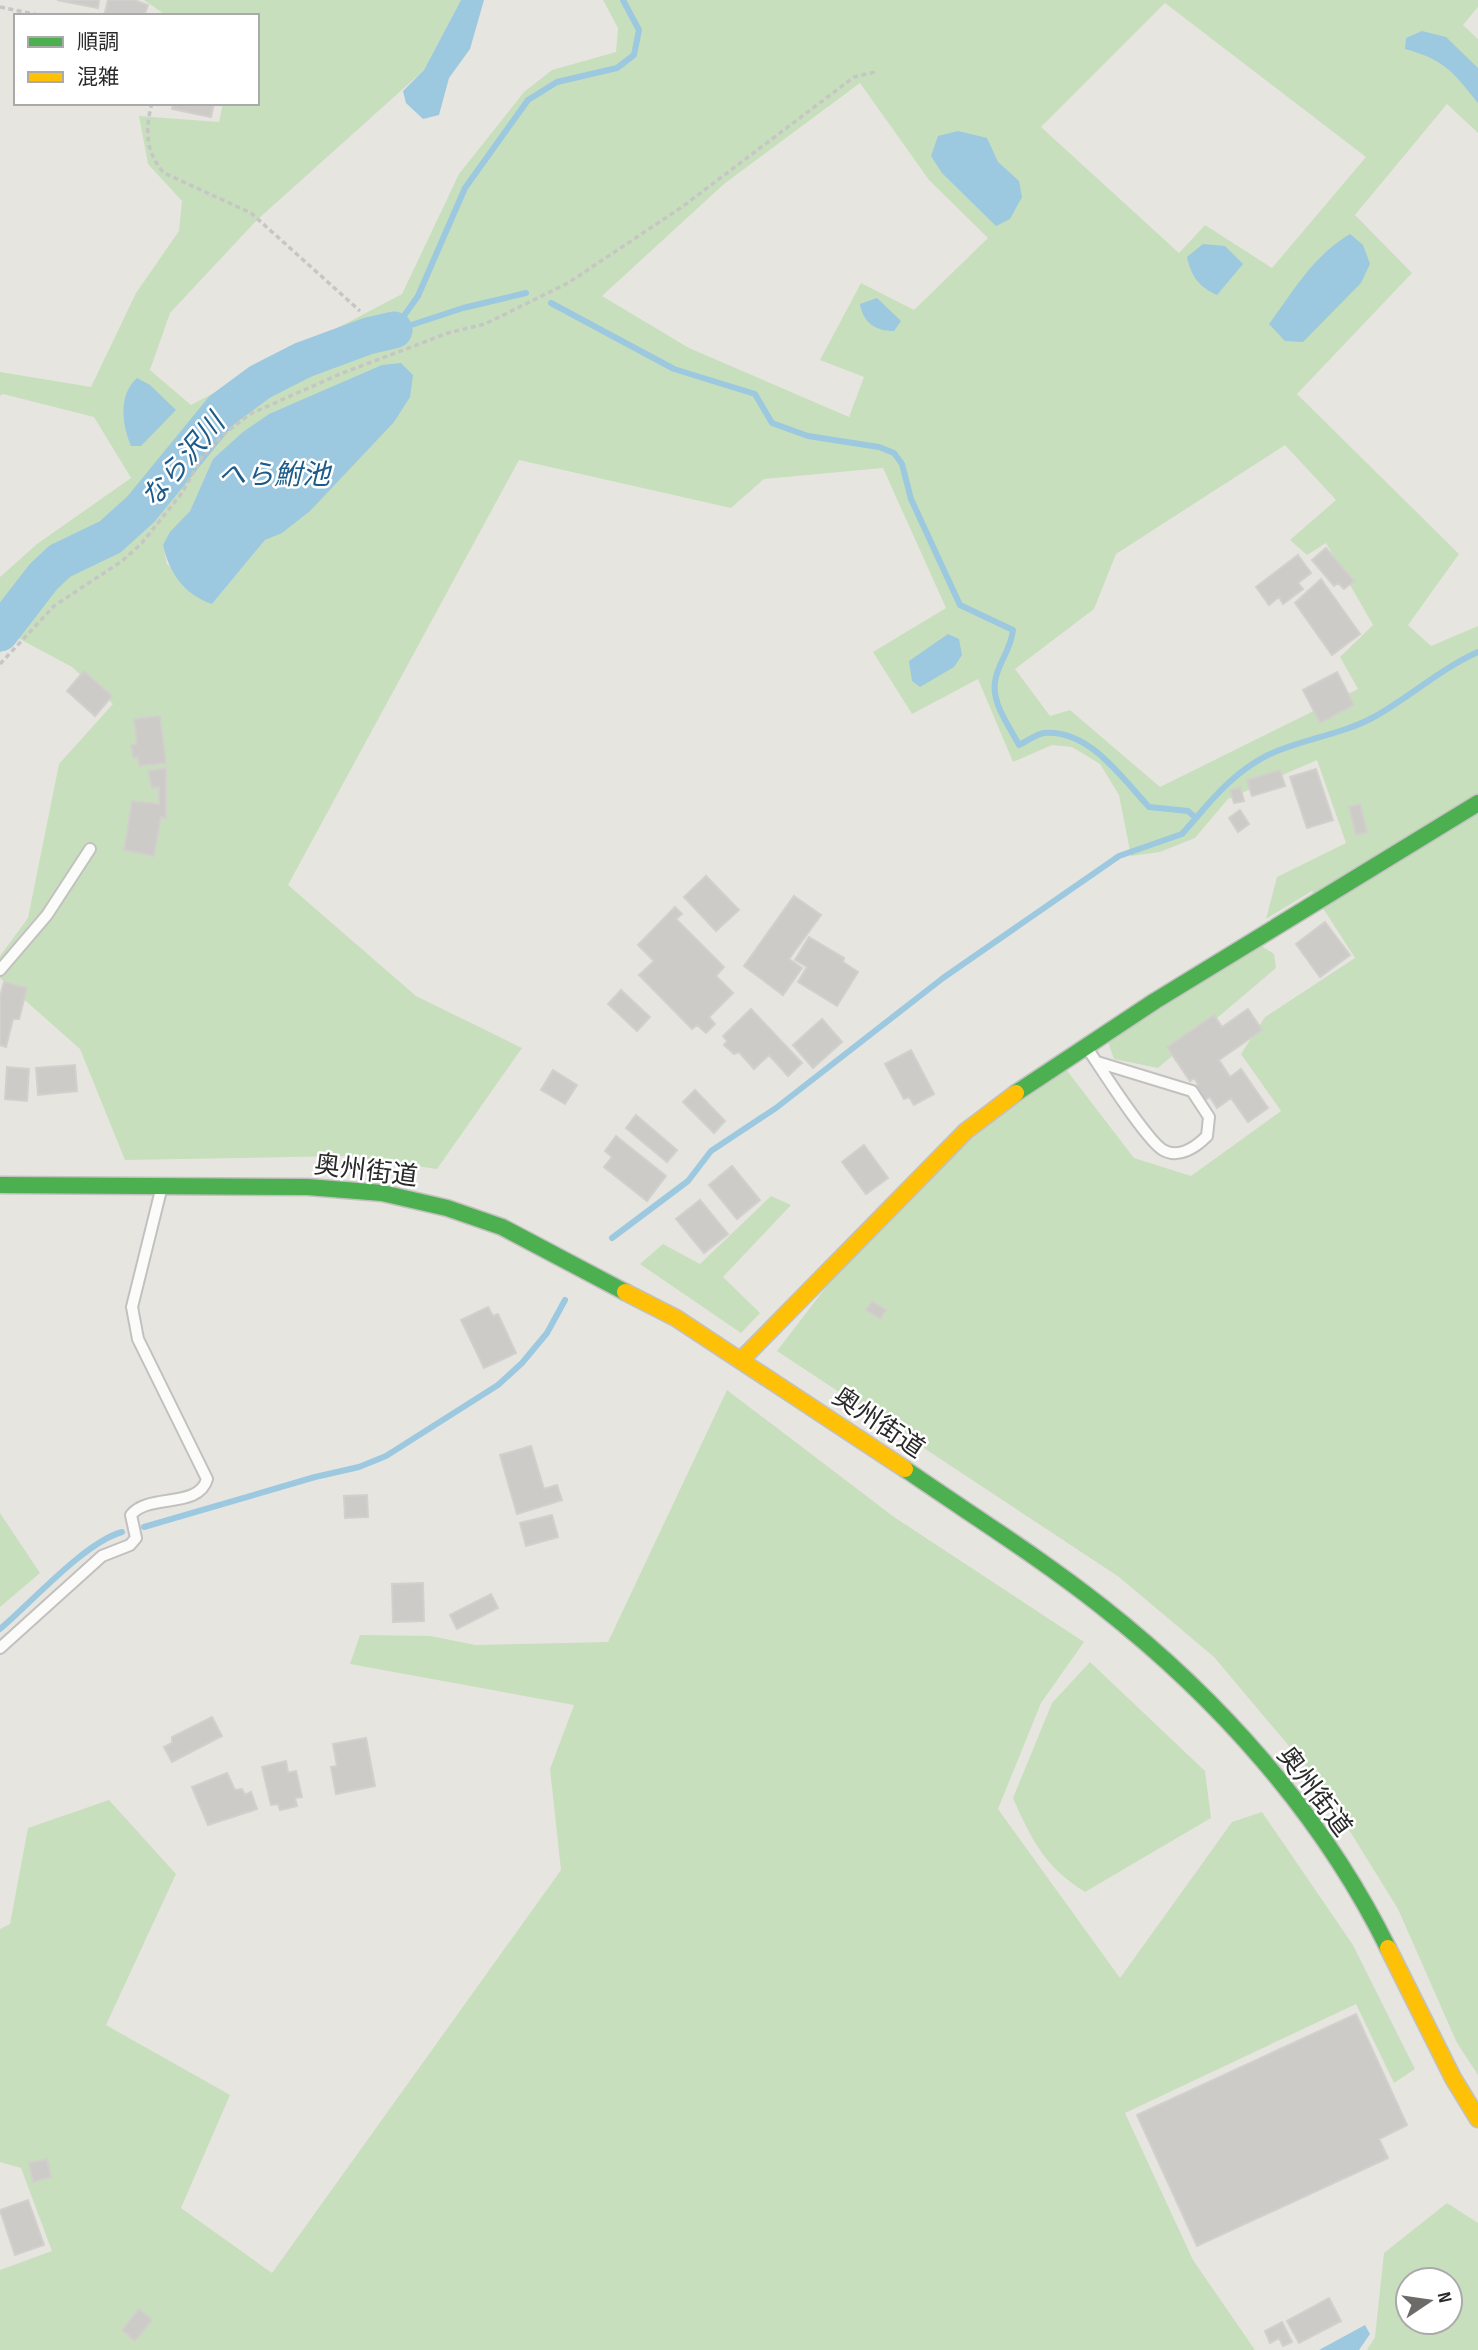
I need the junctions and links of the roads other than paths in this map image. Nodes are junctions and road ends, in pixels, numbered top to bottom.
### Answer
1 (1478, 803) edge
2 (90, 849) dead end
3 (0, 970) edge
4 (1086, 1046) junction
5 (1097, 1062) junction
6 (0, 1185) edge
7 (162, 1185) junction
8 (741, 1360) junction
9 (0, 1648) edge
10 (1478, 2119) edge

1 - 4 main road
2 - 3 lane
4 - 5 lane
4 - 8 main road
5 - 5 lane
6 - 7 main road, 奥州街道
7 - 8 main road, 奥州街道
7 - 9 lane
8 - 10 main road, 奥州街道

